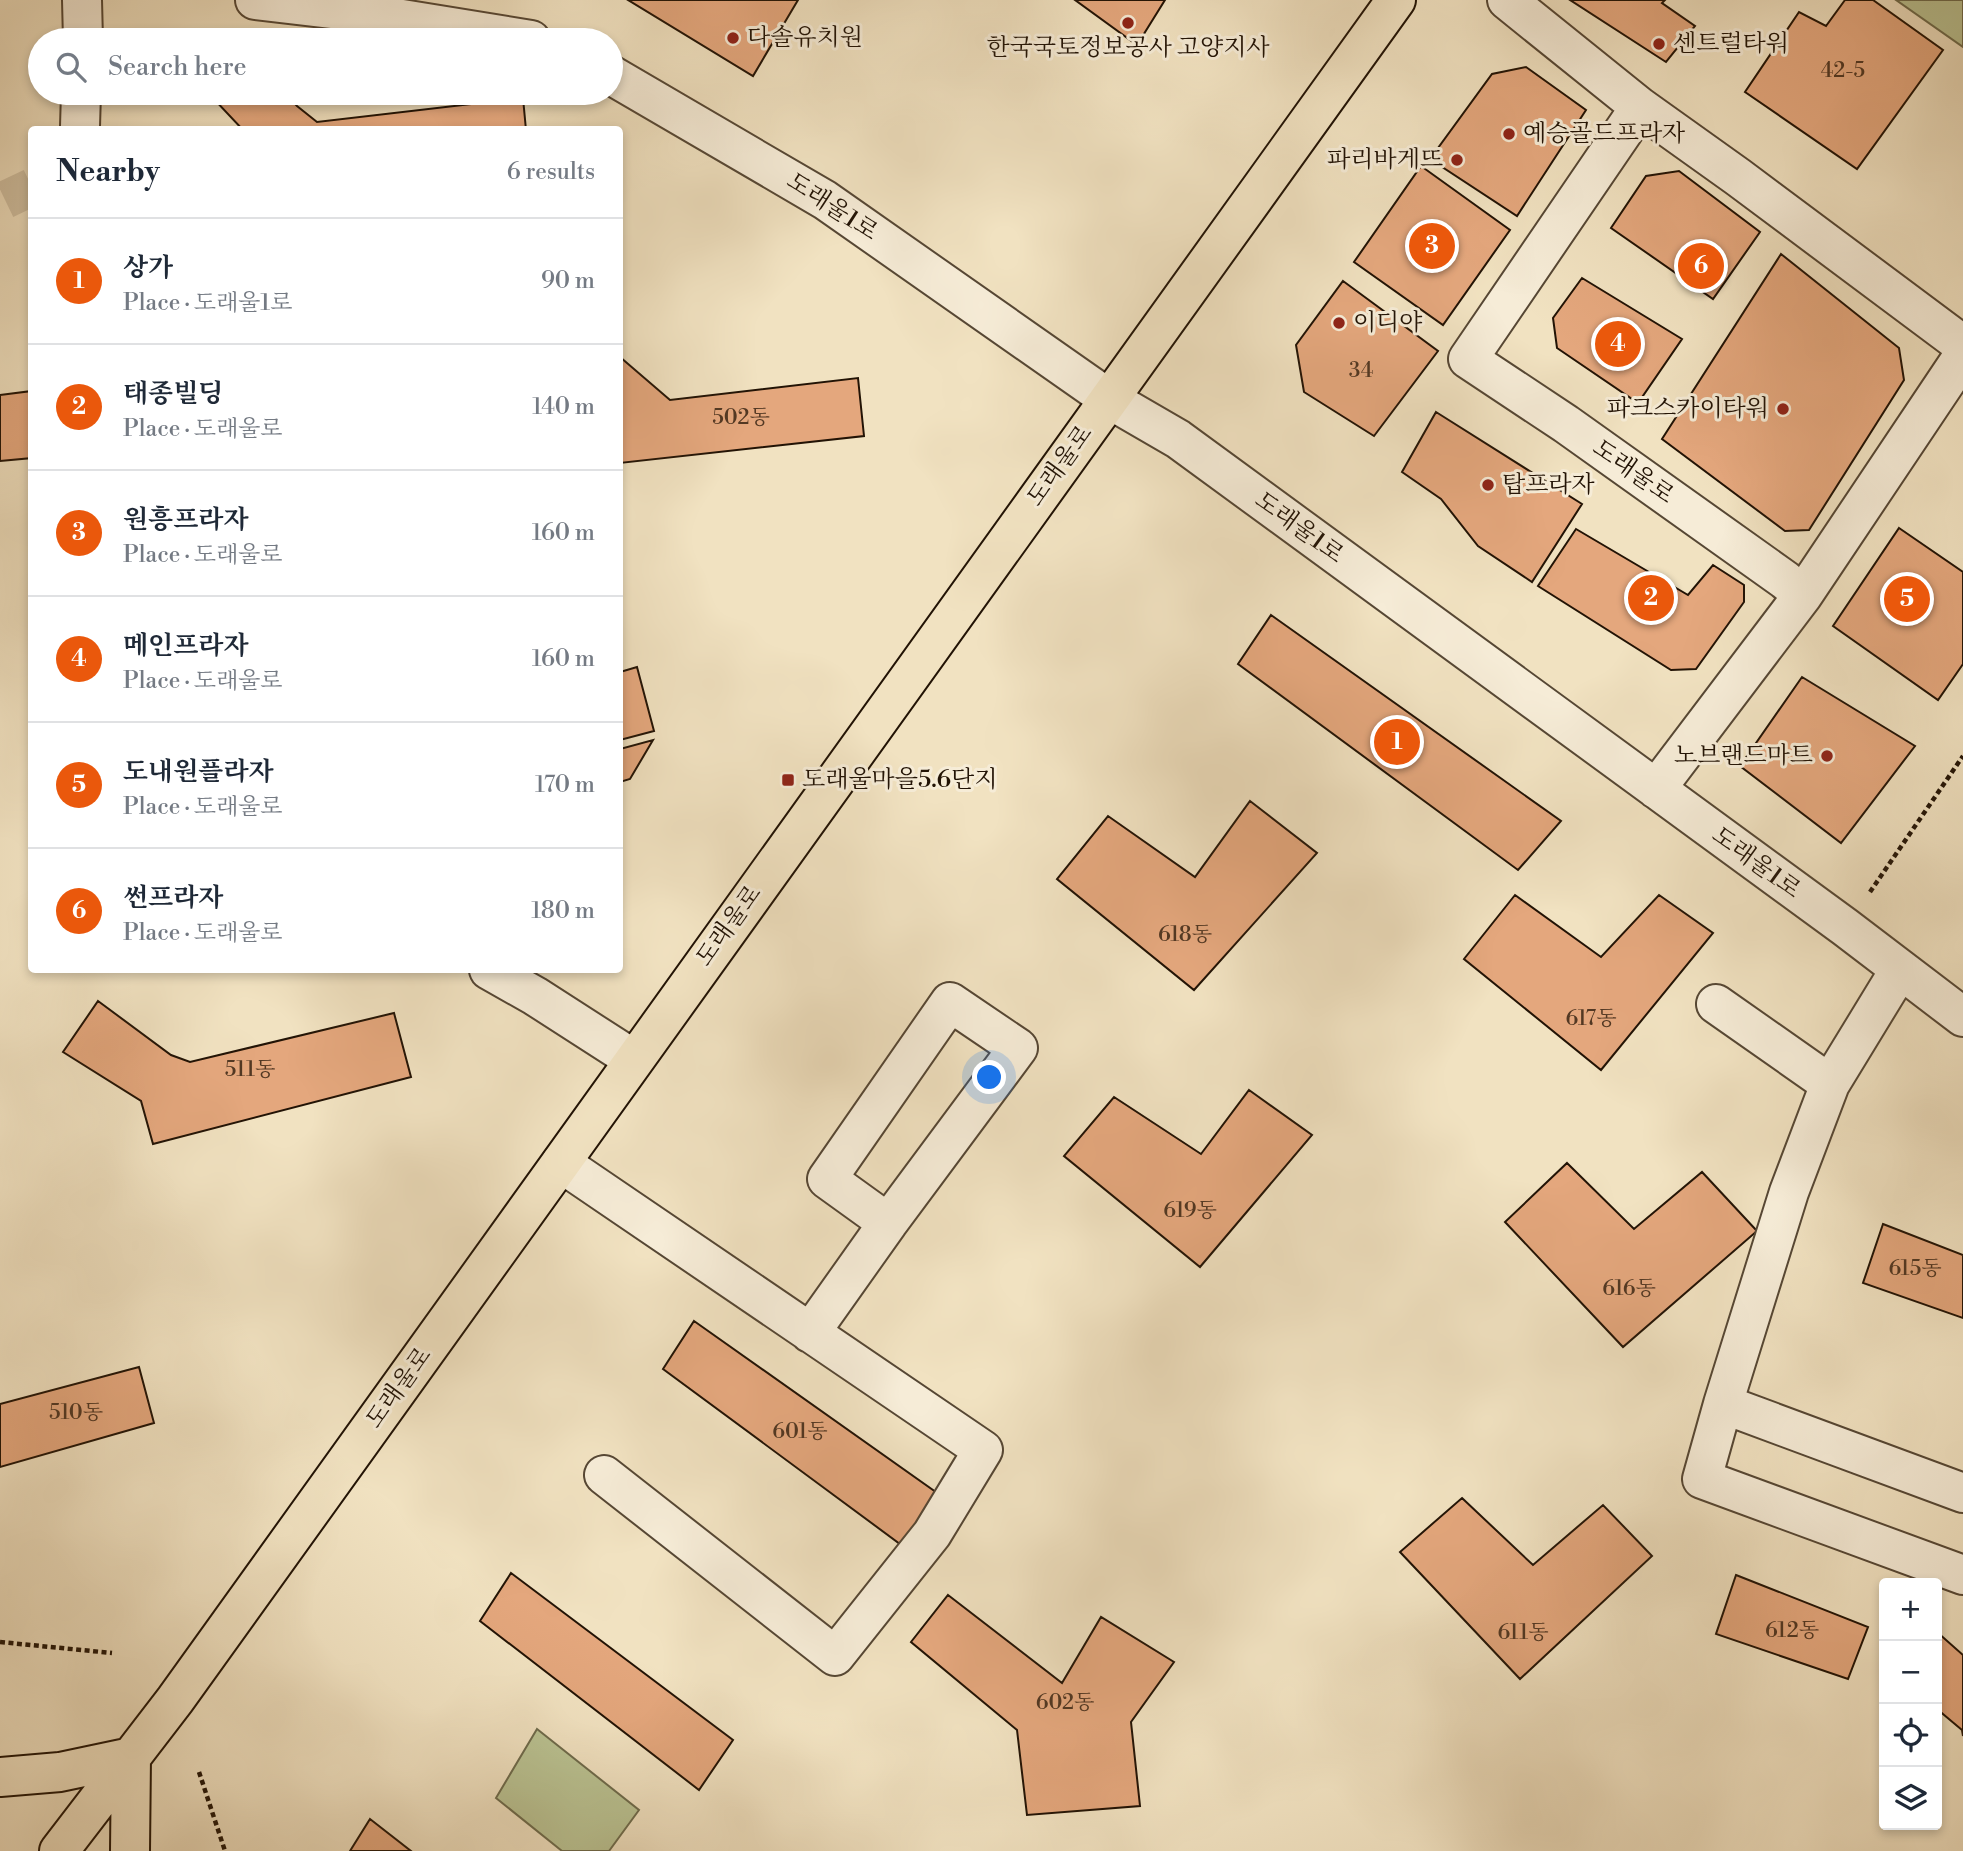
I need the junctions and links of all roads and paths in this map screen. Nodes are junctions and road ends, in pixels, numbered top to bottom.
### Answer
1 (82, 0) edge
2 (255, 0) edge
3 (1396, 0) edge
4 (1507, 0) edge
5 (83, 28) edge
6 (457, 28) edge
7 (623, 82) edge
8 (1640, 107) junction
9 (1963, 345) edge
10 (1963, 356) edge
11 (1109, 399) junction
12 (1803, 595) junction
13 (1963, 756) edge
14 (1656, 789) junction
15 (1870, 892) dead end
16 (1899, 971) junction
17 (494, 973) edge
18 (1716, 1004) dead end
19 (1963, 1017) edge
20 (633, 1059) junction
21 (1830, 1084) junction
22 (561, 1163) junction
23 (888, 1223) junction
24 (810, 1333) junction
25 (1723, 1404) junction
26 (604, 1475) dead end
27 (1963, 1493) edge
28 (1963, 1574) edge
29 (0, 1642) edge
30 (112, 1653) dead end
31 (131, 1757) junction
32 (199, 1772) dead end
33 (0, 1777) edge
34 (59, 1851) edge
35 (130, 1851) edge
36 (225, 1851) edge

1 - 5 street
2 - 6 street
3 - 11 main road, 도래울로
4 - 8 street
7 - 11 street, 도래울1로
8 - 9 street
8 - 12 street, 도래울로
10 - 12 street
11 - 14 street, 도래울1로
11 - 20 main road, 도래울로
12 - 14 street
13 - 15 path
14 - 16 street, 도래울1로
16 - 19 street, 도래울1로
16 - 21 street
17 - 20 street
18 - 21 street
20 - 22 main road, 도래울로
21 - 25 street
22 - 24 street
22 - 31 main road, 도래울로
23 - 23 street
23 - 24 street
24 - 26 street
25 - 27 street
25 - 28 street
29 - 30 path
31 - 33 main road
31 - 34 main road, 도래울로
31 - 35 main road
32 - 36 path

